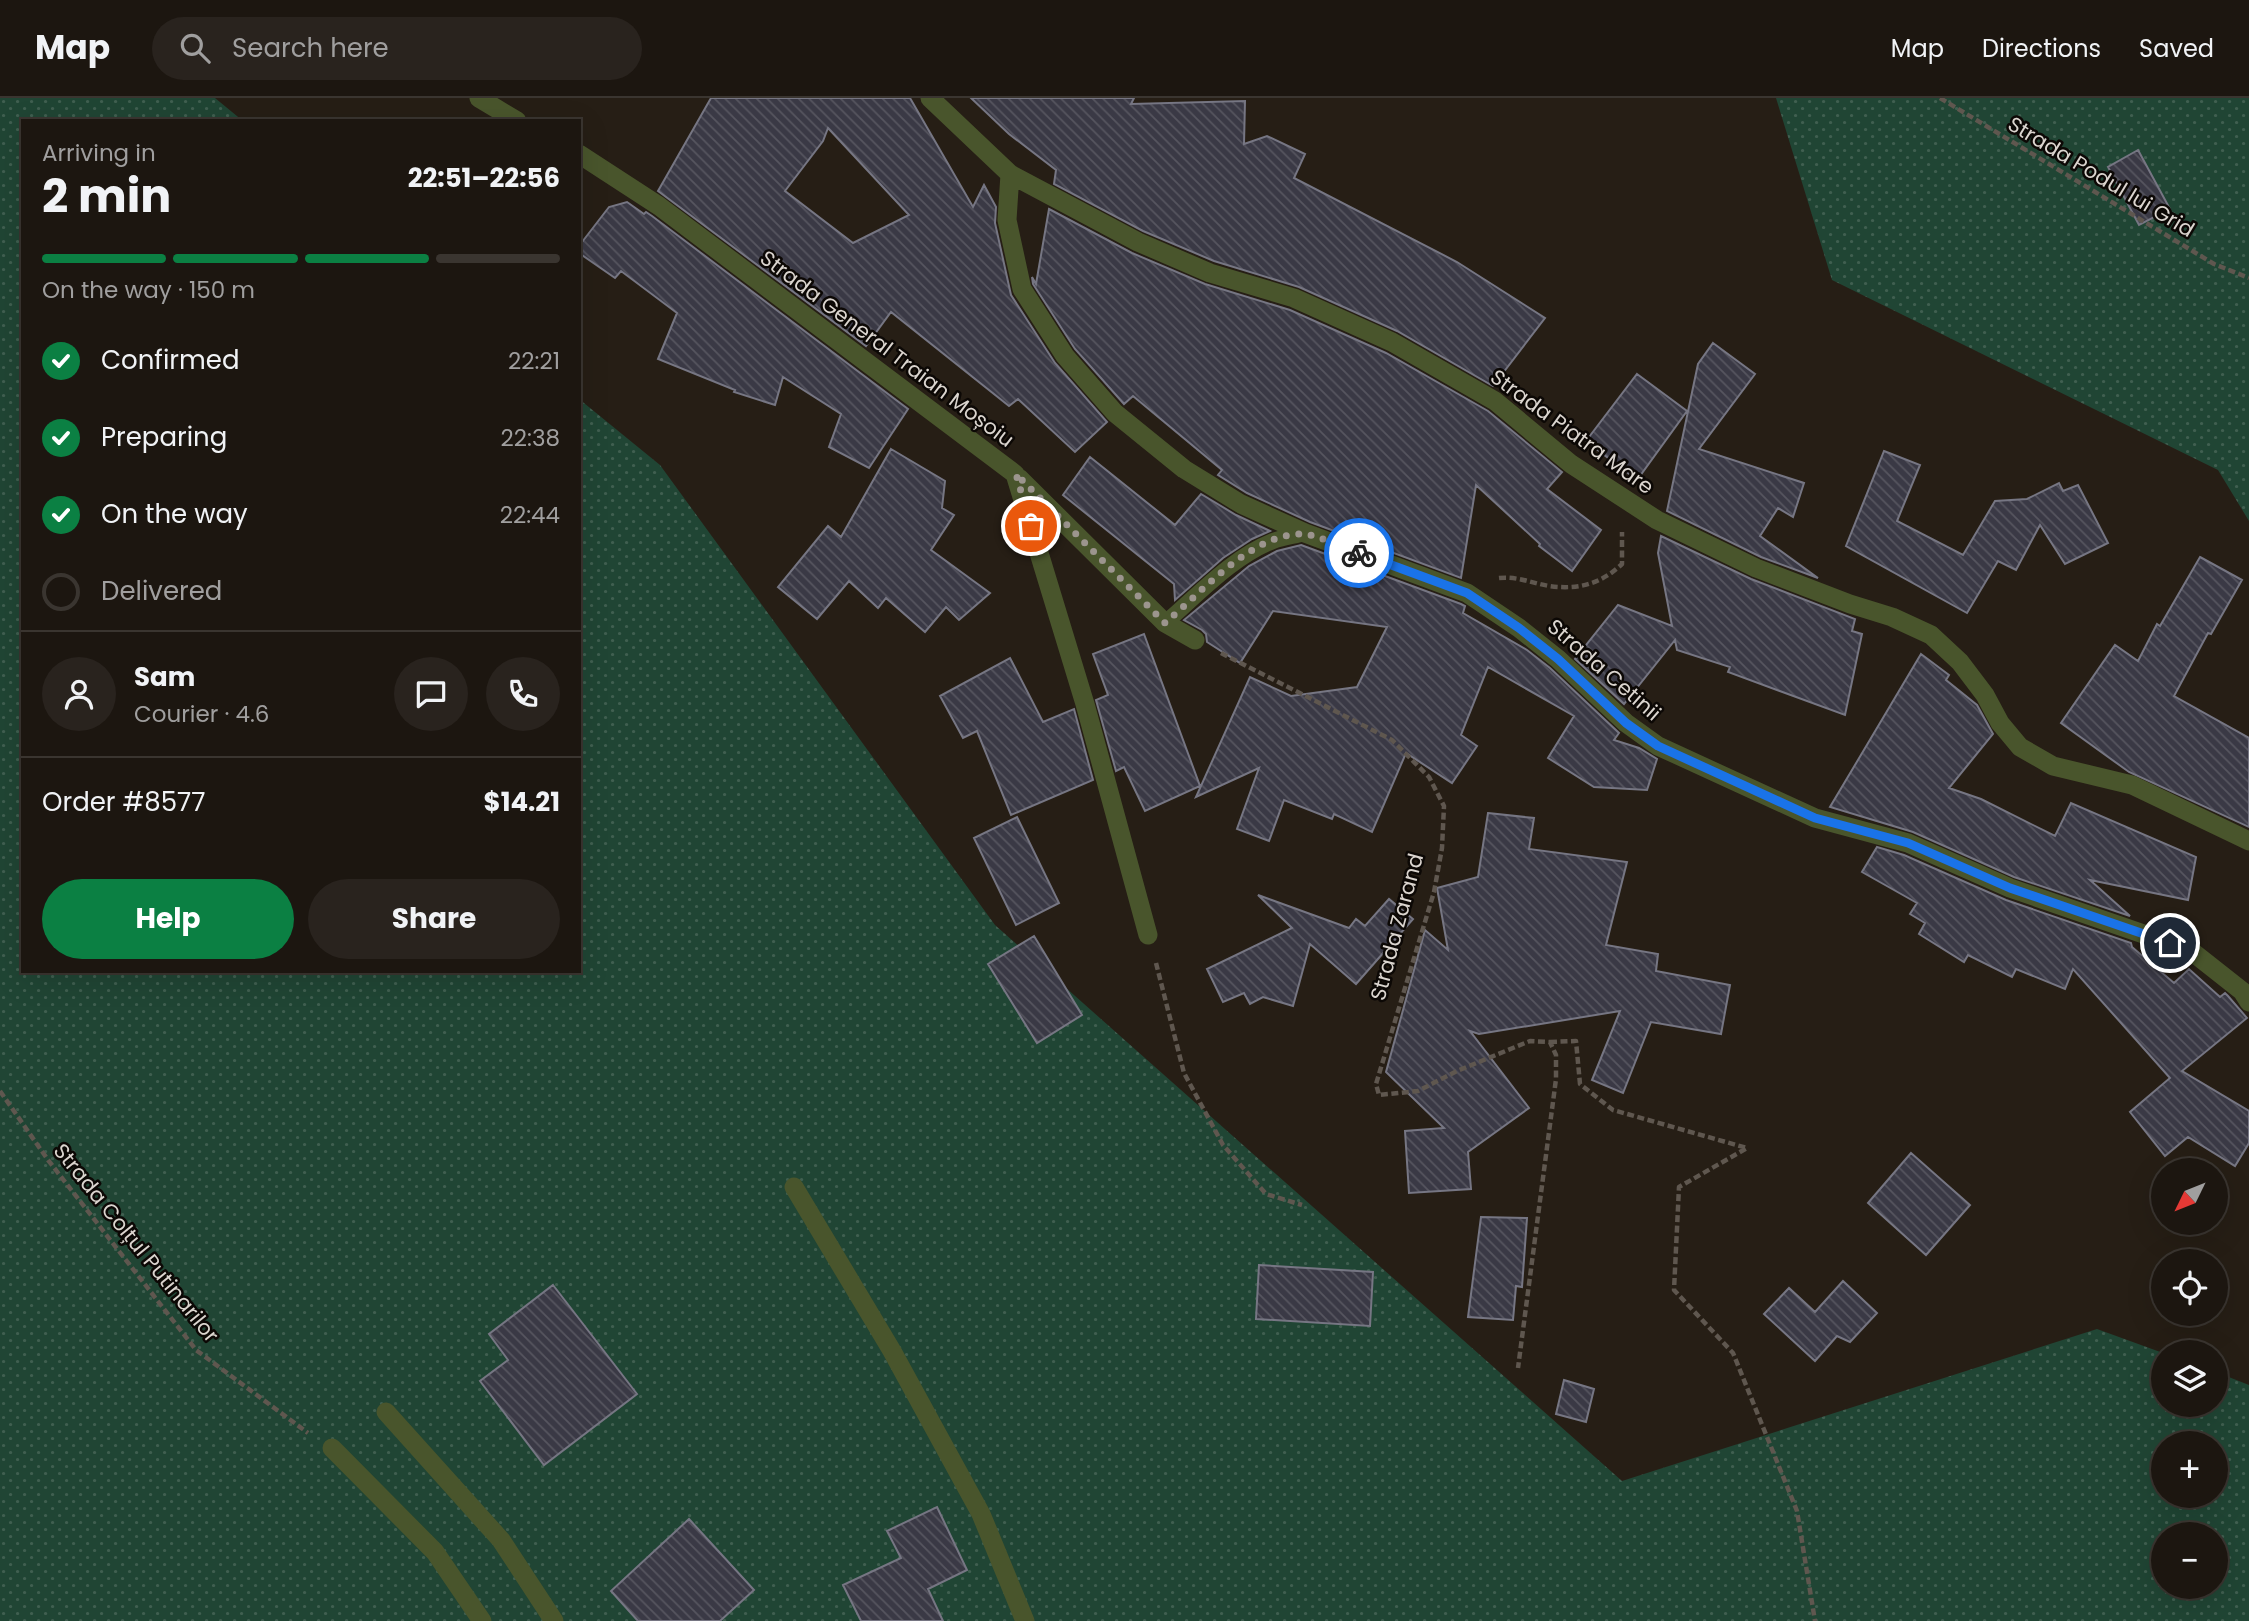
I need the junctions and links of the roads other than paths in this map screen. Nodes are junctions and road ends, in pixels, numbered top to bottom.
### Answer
1 (479, 98) edge
2 (930, 98) edge
3 (514, 119) edge
4 (581, 155) edge
5 (1010, 174) junction
6 (1016, 474) junction
7 (1305, 533) junction
8 (1165, 623) junction
9 (1195, 640) road end
10 (2249, 841) edge
11 (1148, 935) road end
12 (2249, 1002) edge
13 (794, 1187) dead end
14 (386, 1412) dead end
15 (332, 1448) road end
16 (482, 1621) edge
17 (554, 1621) edge
18 (1025, 1621) edge

1 - 3 street
2 - 5 street, Strada Piatra Mare
4 - 6 street, Strada General Traian Moșoiu
5 - 7 street, Strada Cetinii
5 - 10 street, Strada Piatra Mare
6 - 8 street
6 - 11 street, Strada General Traian Moșoiu
7 - 8 lane
7 - 12 street, Strada Cetinii
8 - 9 street
13 - 18 street
14 - 17 street
15 - 16 street

